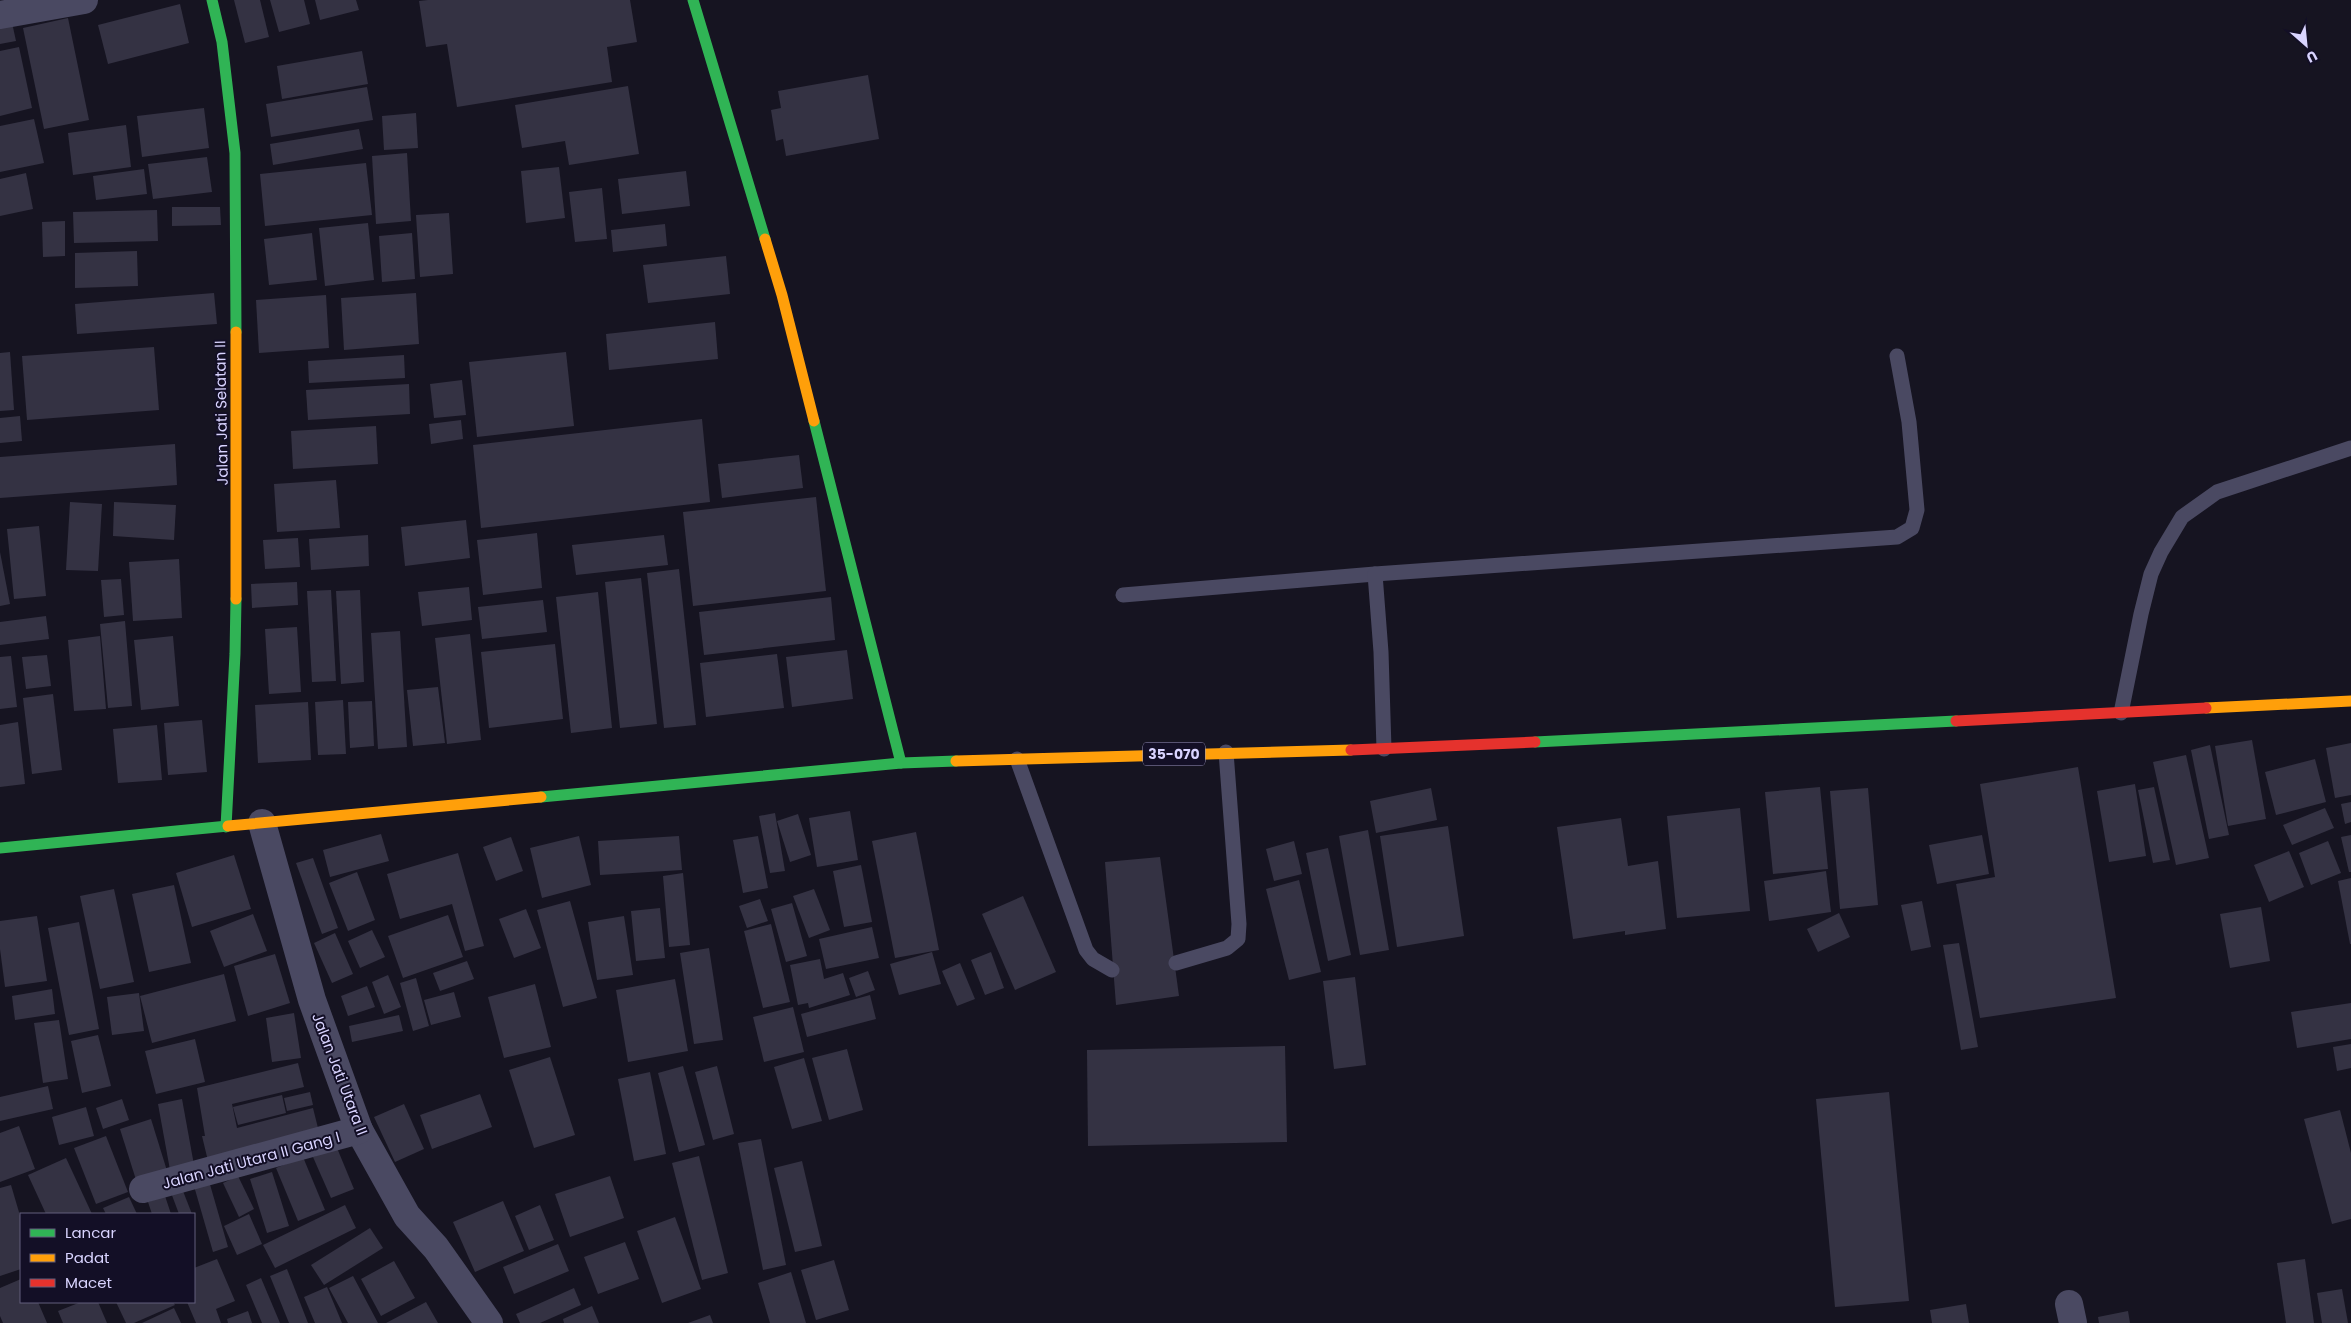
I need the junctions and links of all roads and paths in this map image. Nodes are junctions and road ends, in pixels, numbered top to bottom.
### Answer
1 (84, 0) edge
2 (212, 0) edge
3 (693, 0) edge
4 (0, 15) edge
5 (1897, 356) dead end
6 (2351, 448) edge
7 (1375, 574) junction
8 (1123, 595) dead end
9 (2351, 701) edge
10 (2121, 713) junction
11 (1384, 749) junction
12 (1226, 752) junction
13 (1017, 759) junction
14 (901, 763) junction
15 (262, 823) junction
16 (226, 827) junction
17 (0, 848) edge
18 (1176, 963) dead end
19 (1112, 970) dead end
20 (359, 1130) junction
21 (143, 1189) dead end
22 (489, 1323) edge

1 - 4 street
2 - 16 main road, Jalan Jati Selatan II
3 - 14 main road
5 - 7 lane
6 - 10 lane
7 - 8 lane
7 - 11 lane
9 - 10 main road, 35-070
10 - 11 main road, 35-070
11 - 12 main road, 35-070
12 - 13 main road, 35-070
12 - 18 lane
13 - 14 main road, 35-070
13 - 19 lane
14 - 15 main road, 35-070
15 - 16 main road, 35-070
15 - 20 street, Jalan Jati Utara II
16 - 17 main road, 35-070
20 - 21 street, Jalan Jati Utara II Gang I
20 - 22 street, Jalan Jati Utara II

